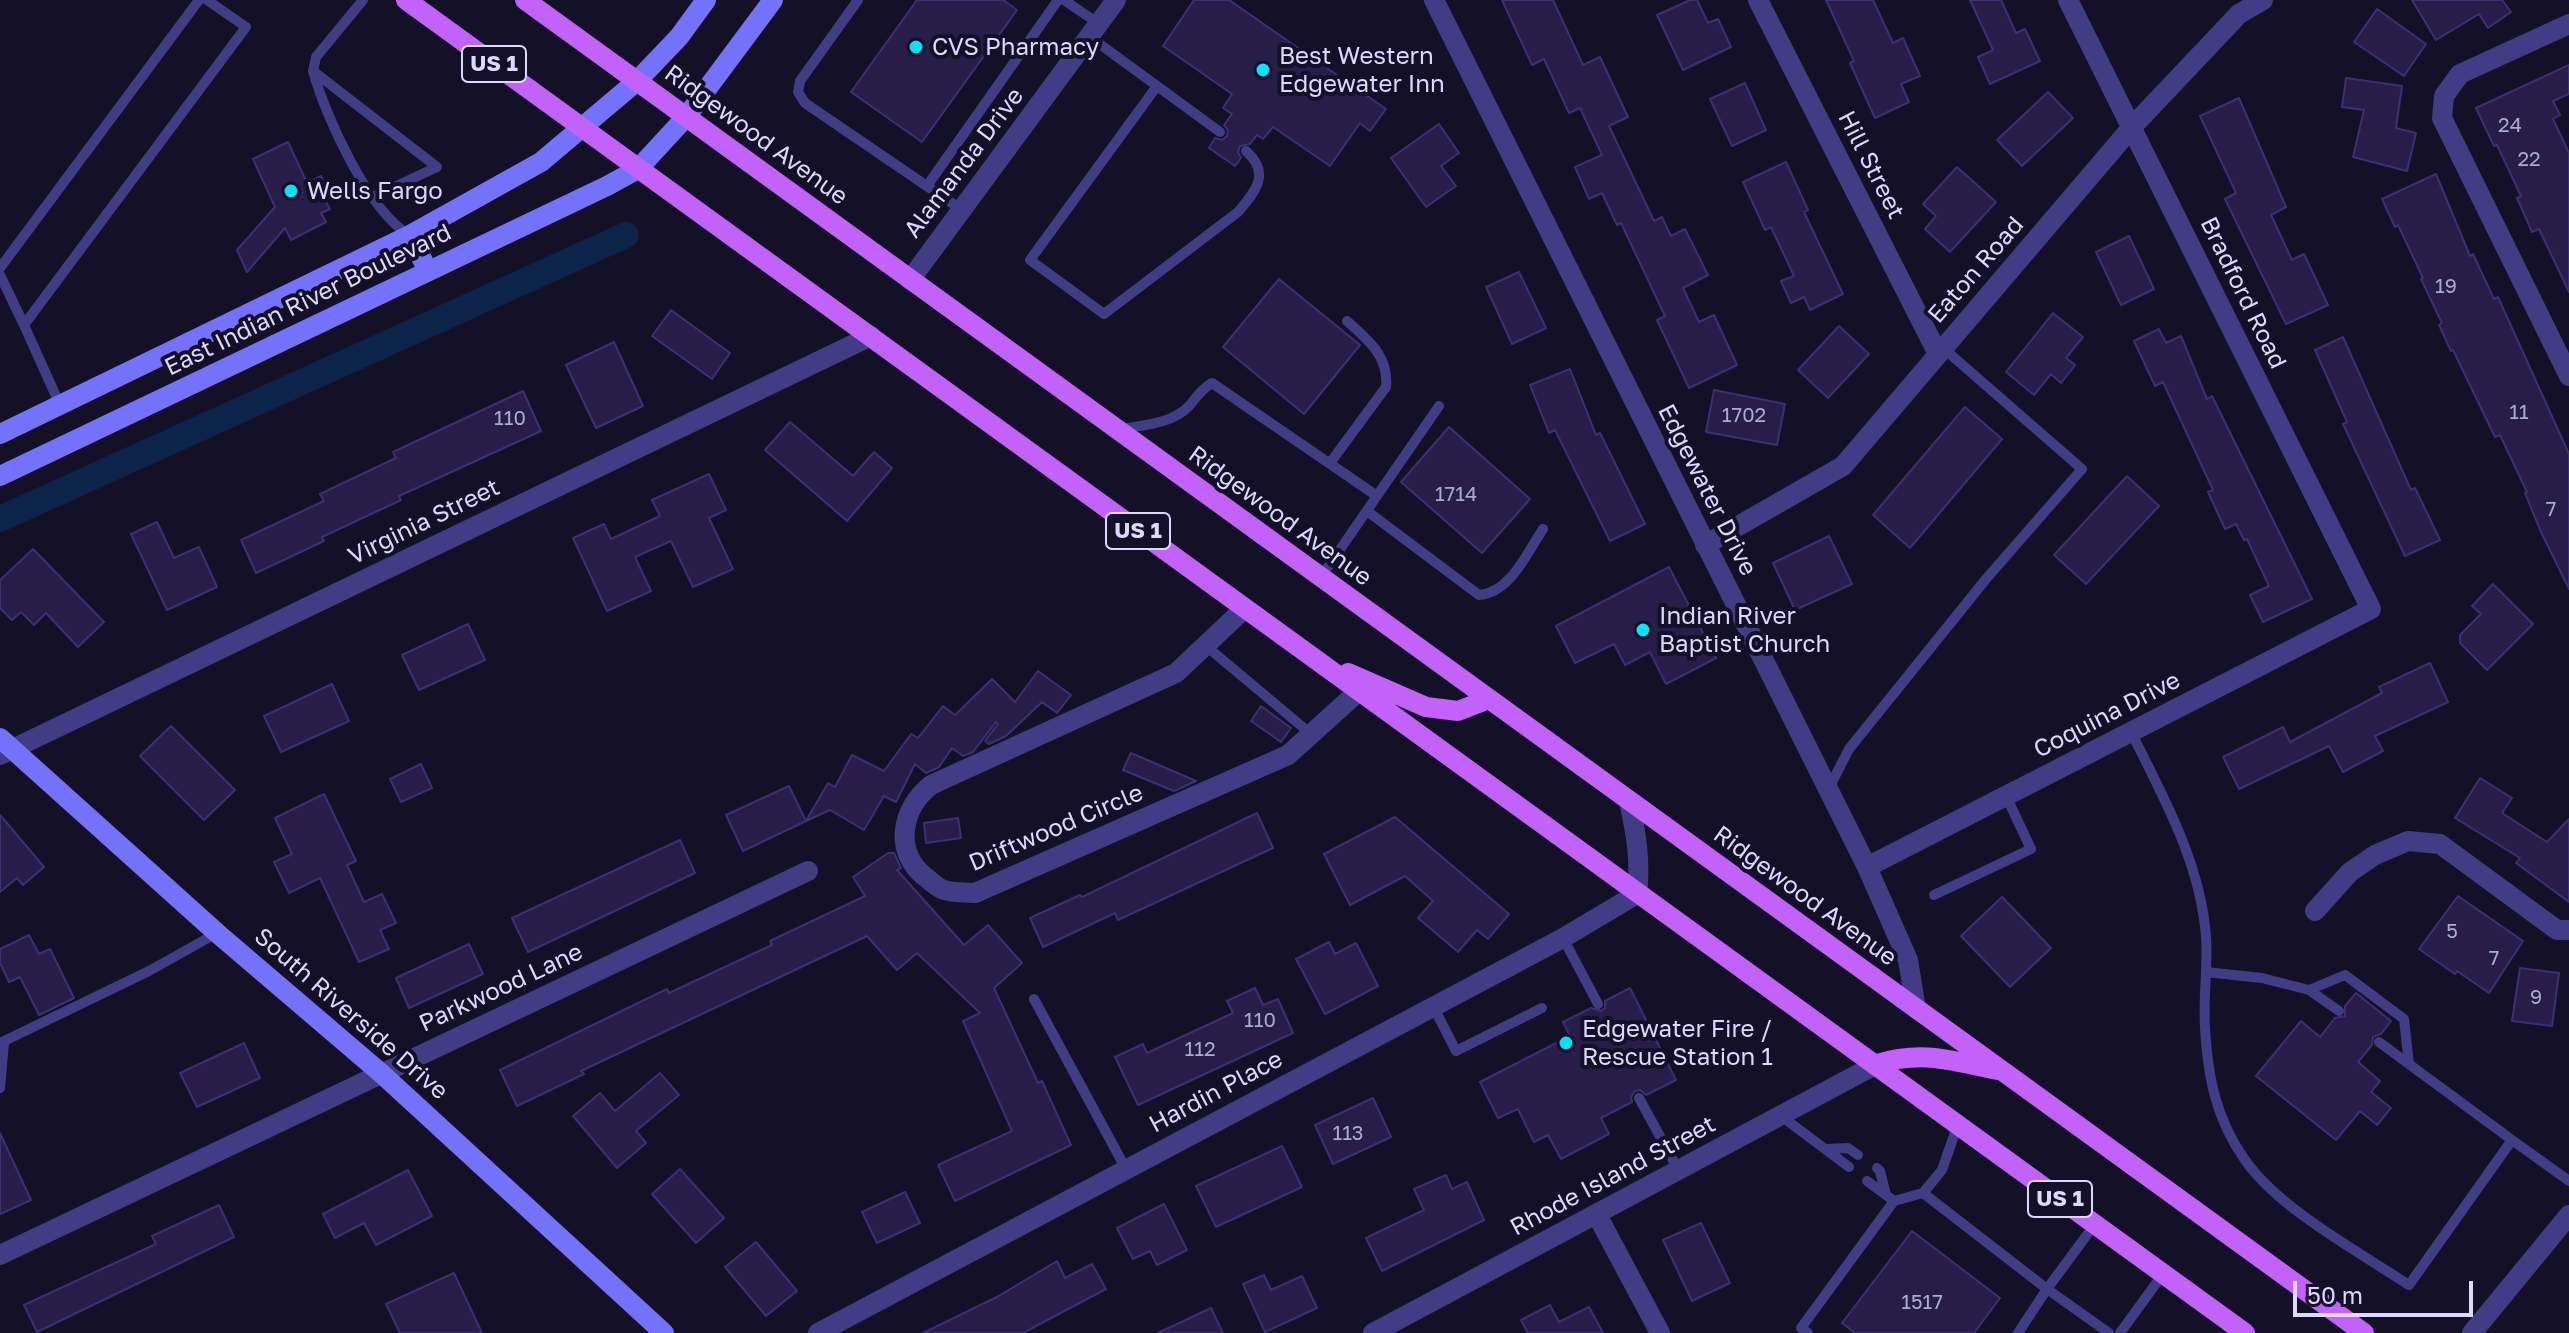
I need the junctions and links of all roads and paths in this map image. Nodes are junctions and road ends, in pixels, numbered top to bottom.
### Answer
1 (199, 0) edge
2 (207, 0) edge
3 (363, 0) edge
4 (406, 0) edge
5 (525, 0) edge
6 (706, 0) edge
7 (773, 0) edge
8 (858, 0) edge
9 (1061, 0) edge
10 (1116, 0) edge
11 (1434, 0) edge
12 (1758, 0) edge
13 (2068, 0) edge
14 (2263, 0) edge
15 (2569, 24) edge
16 (1094, 31) junction
17 (313, 71) junction
18 (637, 81) junction
19 (1157, 86) junction
20 (686, 117) junction
21 (2132, 127) junction
22 (583, 129) junction
23 (1220, 132) dead end
24 (1246, 151) dead end
25 (638, 169) junction
26 (927, 186) junction
27 (373, 197) junction
28 (962, 210) junction
29 (410, 235) junction
30 (0, 268) edge
31 (428, 271) junction
32 (0, 275) edge
33 (910, 280) junction
34 (1347, 321) dead end
35 (24, 325) junction
36 (871, 336) junction
37 (1940, 351) junction
38 (2569, 376) edge
39 (60, 405) junction
40 (1439, 406) dead end
41 (1117, 430) junction
42 (0, 434) edge
43 (1330, 463) junction
44 (0, 476) edge
45 (1377, 496) junction
46 (1367, 511) junction
47 (1543, 529) dead end
48 (1705, 545) junction
49 (1321, 577) junction
50 (1244, 609) junction
51 (2371, 609) joint
52 (1206, 646) junction
53 (1318, 661) junction
54 (1359, 691) junction
55 (1489, 699) junction
56 (2131, 732) junction
57 (1311, 734) junction
58 (4, 747) edge
59 (1828, 790) junction
60 (2006, 796) junction
61 (1629, 801) junction
62 (1867, 867) junction
63 (808, 871) dead end
64 (1637, 894) junction
65 (1934, 895) dead end
66 (2315, 911) dead end
67 (2569, 930) edge
68 (217, 933) junction
69 (1563, 938) junction
70 (2206, 972) junction
71 (2309, 990) junction
72 (1034, 999) dead end
73 (1598, 1004) dead end
74 (1433, 1006) junction
75 (1542, 1008) dead end
76 (1916, 1009) junction
77 (2339, 1011) dead end
78 (2379, 1042) dead end
79 (2, 1043) edge
80 (1877, 1064) junction
81 (2409, 1064) junction
82 (2005, 1072) junction
83 (382, 1074) junction
84 (0, 1088) edge
85 (1639, 1098) dead end
86 (1781, 1116) junction
87 (1958, 1124) junction
88 (2512, 1140) junction
89 (1826, 1149) junction
90 (1858, 1155) dead end
91 (1849, 1167) dead end
92 (1877, 1168) dead end
93 (1126, 1169) junction
94 (1679, 1171) junction
95 (1867, 1181) dead end
96 (2569, 1181) edge
97 (1923, 1193) junction
98 (1890, 1198) junction
99 (1597, 1215) junction
100 (2569, 1215) edge
101 (2095, 1224) junction
102 (0, 1255) edge
103 (2163, 1274) junction
104 (2047, 1289) junction
105 (664, 1333) edge
106 (818, 1333) edge
107 (1373, 1333) edge
108 (1660, 1333) edge
109 (1808, 1333) edge
110 (2018, 1333) edge
111 (2109, 1333) edge
112 (2120, 1333) edge
113 (2245, 1333) edge
114 (2364, 1333) edge
115 (2472, 1333) edge

1 - 30 lane
2 - 35 lane
3 - 17 lane
4 - 22 main road, US 1
5 - 18 main road, Ridgewood Avenue
6 - 18 street, East Indian River Boulevard
7 - 20 street, East Indian River Boulevard
8 - 26 lane
9 - 16 lane
9 - 26 lane
10 - 16 street, Alamanda Drive
11 - 48 street, Edgewater Drive
12 - 37 street, Hill Street
13 - 21 street, Bradford Road
14 - 21 street, Eaton Road
15 - 38 street
16 - 19 lane
16 - 28 street, Alamanda Drive
17 - 27 lane
17 - 27 lane
18 - 20 main road, Ridgewood Avenue
18 - 22 street, East Indian River Boulevard
19 - 23 lane
19 - 24 lane
20 - 25 street, East Indian River Boulevard
20 - 33 main road, Ridgewood Avenue
21 - 37 street, Eaton Road
21 - 51 street, Bradford Road
22 - 25 main road, US 1
22 - 29 street, East Indian River Boulevard
25 - 31 street, East Indian River Boulevard
25 - 36 main road, US 1
26 - 28 lane
27 - 29 lane
28 - 33 street, Alamanda Drive
29 - 31 street
29 - 39 street, East Indian River Boulevard
31 - 44 street, East Indian River Boulevard
32 - 35 lane
33 - 41 main road, Ridgewood Avenue
34 - 43 lane
35 - 39 lane
36 - 50 main road, US 1
36 - 58 street, Virginia Street
37 - 48 street, Eaton Road
37 - 59 lane
39 - 42 street, East Indian River Boulevard
40 - 45 lane
41 - 43 lane
41 - 49 main road, Ridgewood Avenue
43 - 45 lane
45 - 46 lane
46 - 47 lane
46 - 49 lane
48 - 59 street, Edgewater Drive
49 - 55 main road, Ridgewood Avenue
50 - 52 street, Driftwood Circle
50 - 53 main road, US 1
51 - 56 street, Coquina Drive
52 - 57 lane
52 - 57 street, Driftwood Circle
53 - 54 main road, US 1
53 - 55 main road
54 - 57 street, Driftwood Circle
54 - 64 main road, US 1
55 - 61 main road, Ridgewood Avenue
56 - 60 street, Coquina Drive
56 - 70 lane
58 - 68 street, South Riverside Drive
59 - 62 street, Edgewater Drive
60 - 62 street, Coquina Drive
60 - 65 lane
61 - 64 street
61 - 76 main road, Ridgewood Avenue
62 - 76 street, Edgewater Drive
63 - 83 street, Parkwood Lane
64 - 69 street, Hardin Place
64 - 80 main road, US 1
66 - 67 street
68 - 79 lane
68 - 83 street, South Riverside Drive
69 - 73 lane
69 - 74 street, Hardin Place
70 - 71 lane
70 - 88 lane
71 - 77 lane
71 - 81 lane
72 - 93 lane
74 - 75 lane
74 - 93 street, Hardin Place
76 - 82 main road, Ridgewood Avenue
78 - 81 lane
79 - 84 lane
80 - 82 main road, Ridgewood Avenue
80 - 86 street, Rhode Island Street
80 - 87 main road, US 1
81 - 88 lane
82 - 114 main road, Ridgewood Avenue
83 - 102 street, Parkwood Lane
83 - 105 street, South Riverside Drive
85 - 94 lane
86 - 89 lane
86 - 94 street, Rhode Island Street
87 - 97 lane
87 - 101 main road, US 1
88 - 96 lane
89 - 90 lane
89 - 91 lane
92 - 98 lane
93 - 106 street, Hardin Place
94 - 99 street, Rhode Island Street
95 - 98 lane
97 - 98 lane
97 - 104 lane
98 - 109 lane
99 - 107 street, Rhode Island Street
99 - 108 street
100 - 115 street
101 - 103 main road, US 1
101 - 104 lane
103 - 112 lane
103 - 113 main road, US 1
104 - 110 lane
104 - 111 lane

